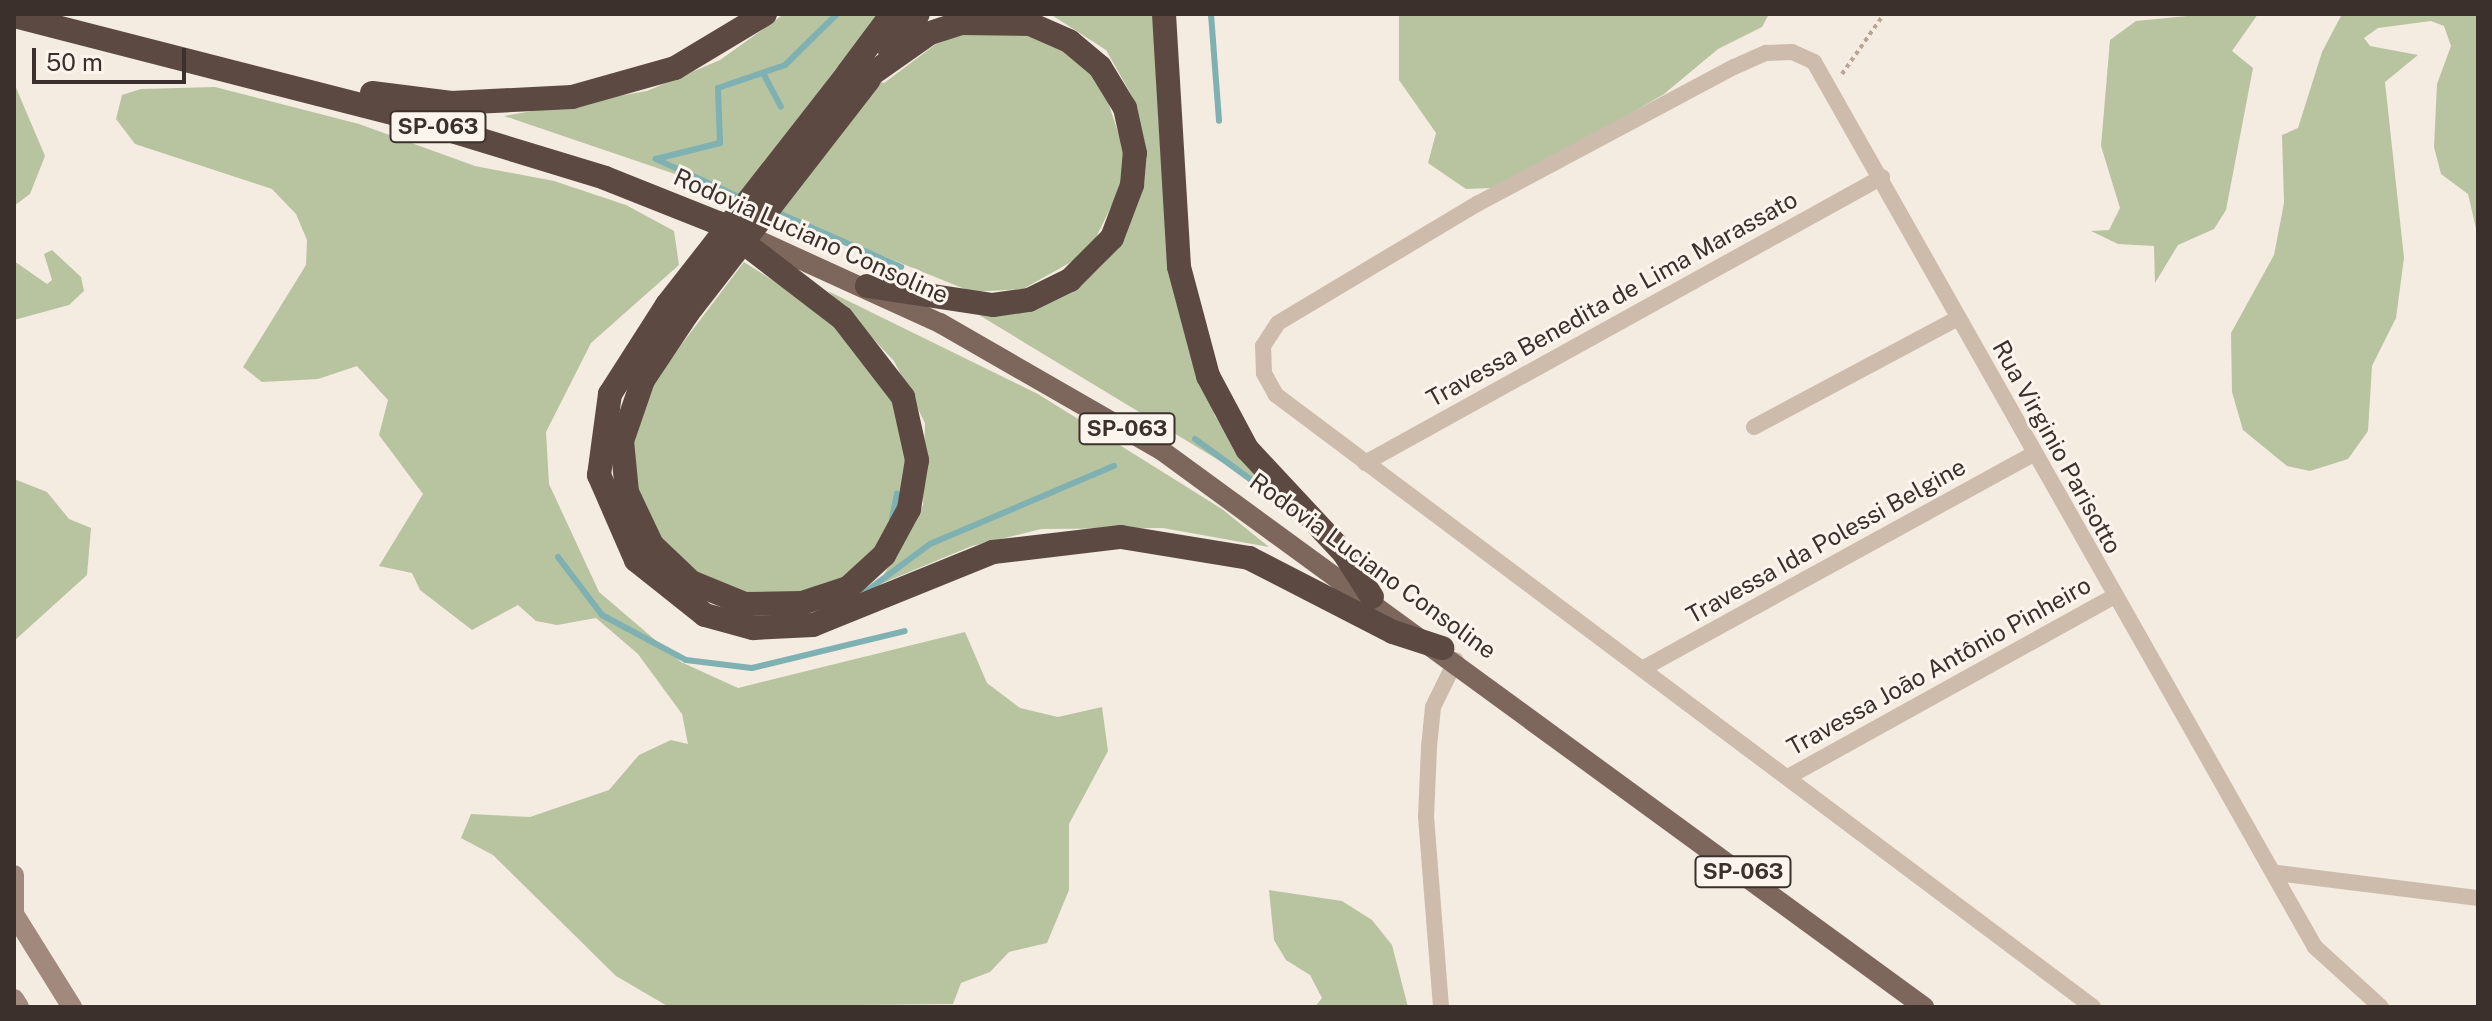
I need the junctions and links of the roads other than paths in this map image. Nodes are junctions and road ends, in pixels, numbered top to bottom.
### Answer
1 (765, 14) edge
2 (892, 14) edge
3 (918, 14) edge
4 (1164, 14) edge
5 (14, 16) edge
6 (864, 75) junction
7 (270, 82) junction
8 (1882, 177) junction
9 (718, 223) junction
10 (867, 286) junction
11 (677, 309) junction
12 (1958, 318) junction
13 (1754, 427) dead end
14 (2033, 454) junction
15 (1365, 463) junction
16 (1372, 597) junction
17 (2113, 597) junction
18 (1449, 654) junction
19 (1642, 669) junction
20 (1788, 777) junction
21 (2277, 873) junction
22 (14, 875) edge
23 (2478, 898) edge
24 (14, 914) edge
25 (14, 999) edge
26 (19, 1007) edge
27 (72, 1007) edge
28 (1441, 1007) edge
29 (1924, 1007) edge
30 (2093, 1007) edge
31 (2381, 1007) edge

1 - 7 highway
2 - 6 highway
3 - 6 highway
4 - 16 highway
5 - 7 highway, Rodovia Luciano Consoline / SP-063
6 - 10 highway
6 - 11 highway, bridge
7 - 9 highway, Rodovia Luciano Consoline / SP-063
8 - 12 street, Rua Virginio Parisotto
8 - 15 street, Travessa Benedita de Lima Marassato
8 - 15 street, Rua Virginio Parisotto
9 - 10 main road, Rodovia Luciano Consoline / SP-063
9 - 11 highway
10 - 16 main road, Rodovia Luciano Consoline / SP-063
11 - 18 highway
12 - 13 street
12 - 14 street, Rua Virginio Parisotto
14 - 17 street, Rua Virginio Parisotto
14 - 19 street, Travessa Ida Polessi Belgine
15 - 19 street
16 - 18 main road, Rodovia Luciano Consoline / SP-063
17 - 20 street, Travessa João Antônio Pinheiro
17 - 21 street, Rua Virginio Parisotto
18 - 28 street
18 - 29 main road, Rodovia Luciano Consoline / SP-063
19 - 20 street
20 - 30 street
21 - 23 street
21 - 31 street, Rua Virginio Parisotto
22 - 24 main road
24 - 27 main road
25 - 26 main road

